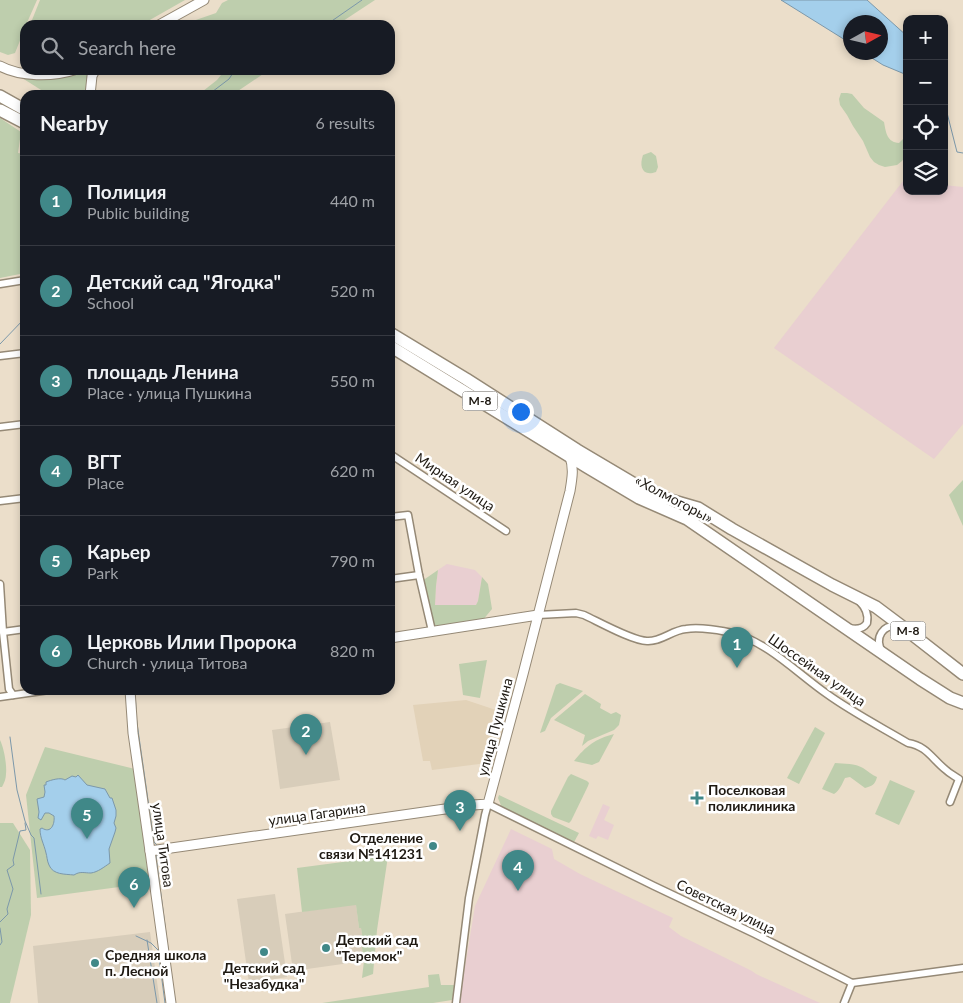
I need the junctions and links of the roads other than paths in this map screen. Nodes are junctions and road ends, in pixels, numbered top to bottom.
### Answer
1 (204, 0) edge
2 (168, 20) edge
3 (0, 66) edge
4 (20, 73) edge
5 (92, 75) edge
6 (91, 90) edge
7 (0, 96) edge
8 (20, 107) edge
9 (0, 110) edge
10 (20, 120) edge
11 (20, 281) edge
12 (0, 284) edge
13 (395, 336) edge
14 (395, 349) edge
15 (20, 353) edge
16 (0, 356) edge
17 (20, 425) edge
18 (0, 427) edge
19 (395, 457) edge
20 (570, 457) junction
21 (587, 467) junction
22 (570, 490) junction
23 (20, 499) edge
24 (0, 501) edge
25 (395, 516) edge
26 (506, 531) dead end
27 (419, 575) junction
28 (395, 578) edge
29 (0, 584) edge
30 (856, 598) junction
31 (538, 616) junction
32 (841, 625) junction
33 (904, 628) junction
34 (20, 630) edge
35 (432, 631) junction
36 (3, 632) junction
37 (395, 637) edge
38 (886, 656) junction
39 (963, 674) edge
40 (20, 694) edge
41 (13, 695) junction
42 (130, 695) edge
43 (0, 697) edge
44 (963, 703) edge
45 (950, 802) dead end
46 (488, 804) junction
47 (150, 851) junction
48 (963, 968) edge
49 (852, 983) junction
50 (170, 1003) edge
51 (456, 1003) edge
52 (844, 1003) edge

1 - 2 street
3 - 4 street
5 - 6 street
7 - 8 highway
9 - 10 highway
11 - 12 street
13 - 30 highway, «Холмогоры» / М-8
14 - 20 highway, «Холмогоры» / М-8
15 - 16 street
17 - 18 street
19 - 26 street, Мирная улица
20 - 21 highway, «Холмогоры» / М-8
20 - 22 street
21 - 22 street
21 - 32 highway, «Холмогоры» / М-8
22 - 31 street, улица Пушкина
23 - 24 street
25 - 27 street
27 - 28 street
27 - 35 street
29 - 36 street
30 - 32 street
30 - 33 highway, «Холмогоры» / М-8
31 - 35 street
31 - 45 street, Шоссейная улица
31 - 46 street, улица Пушкина
32 - 38 highway, «Холмогоры» / М-8
33 - 38 street
33 - 39 highway, «Холмогоры» / М-8
34 - 36 street
35 - 37 street
36 - 41 street
38 - 44 highway, «Холмогоры» / М-8
40 - 41 street
41 - 43 street
42 - 47 street, улица Титова
46 - 47 street, улица Гагарина
46 - 49 street, Советская улица
46 - 51 street, улица Пушкина
47 - 50 street, улица Титова
48 - 49 street
49 - 52 street

